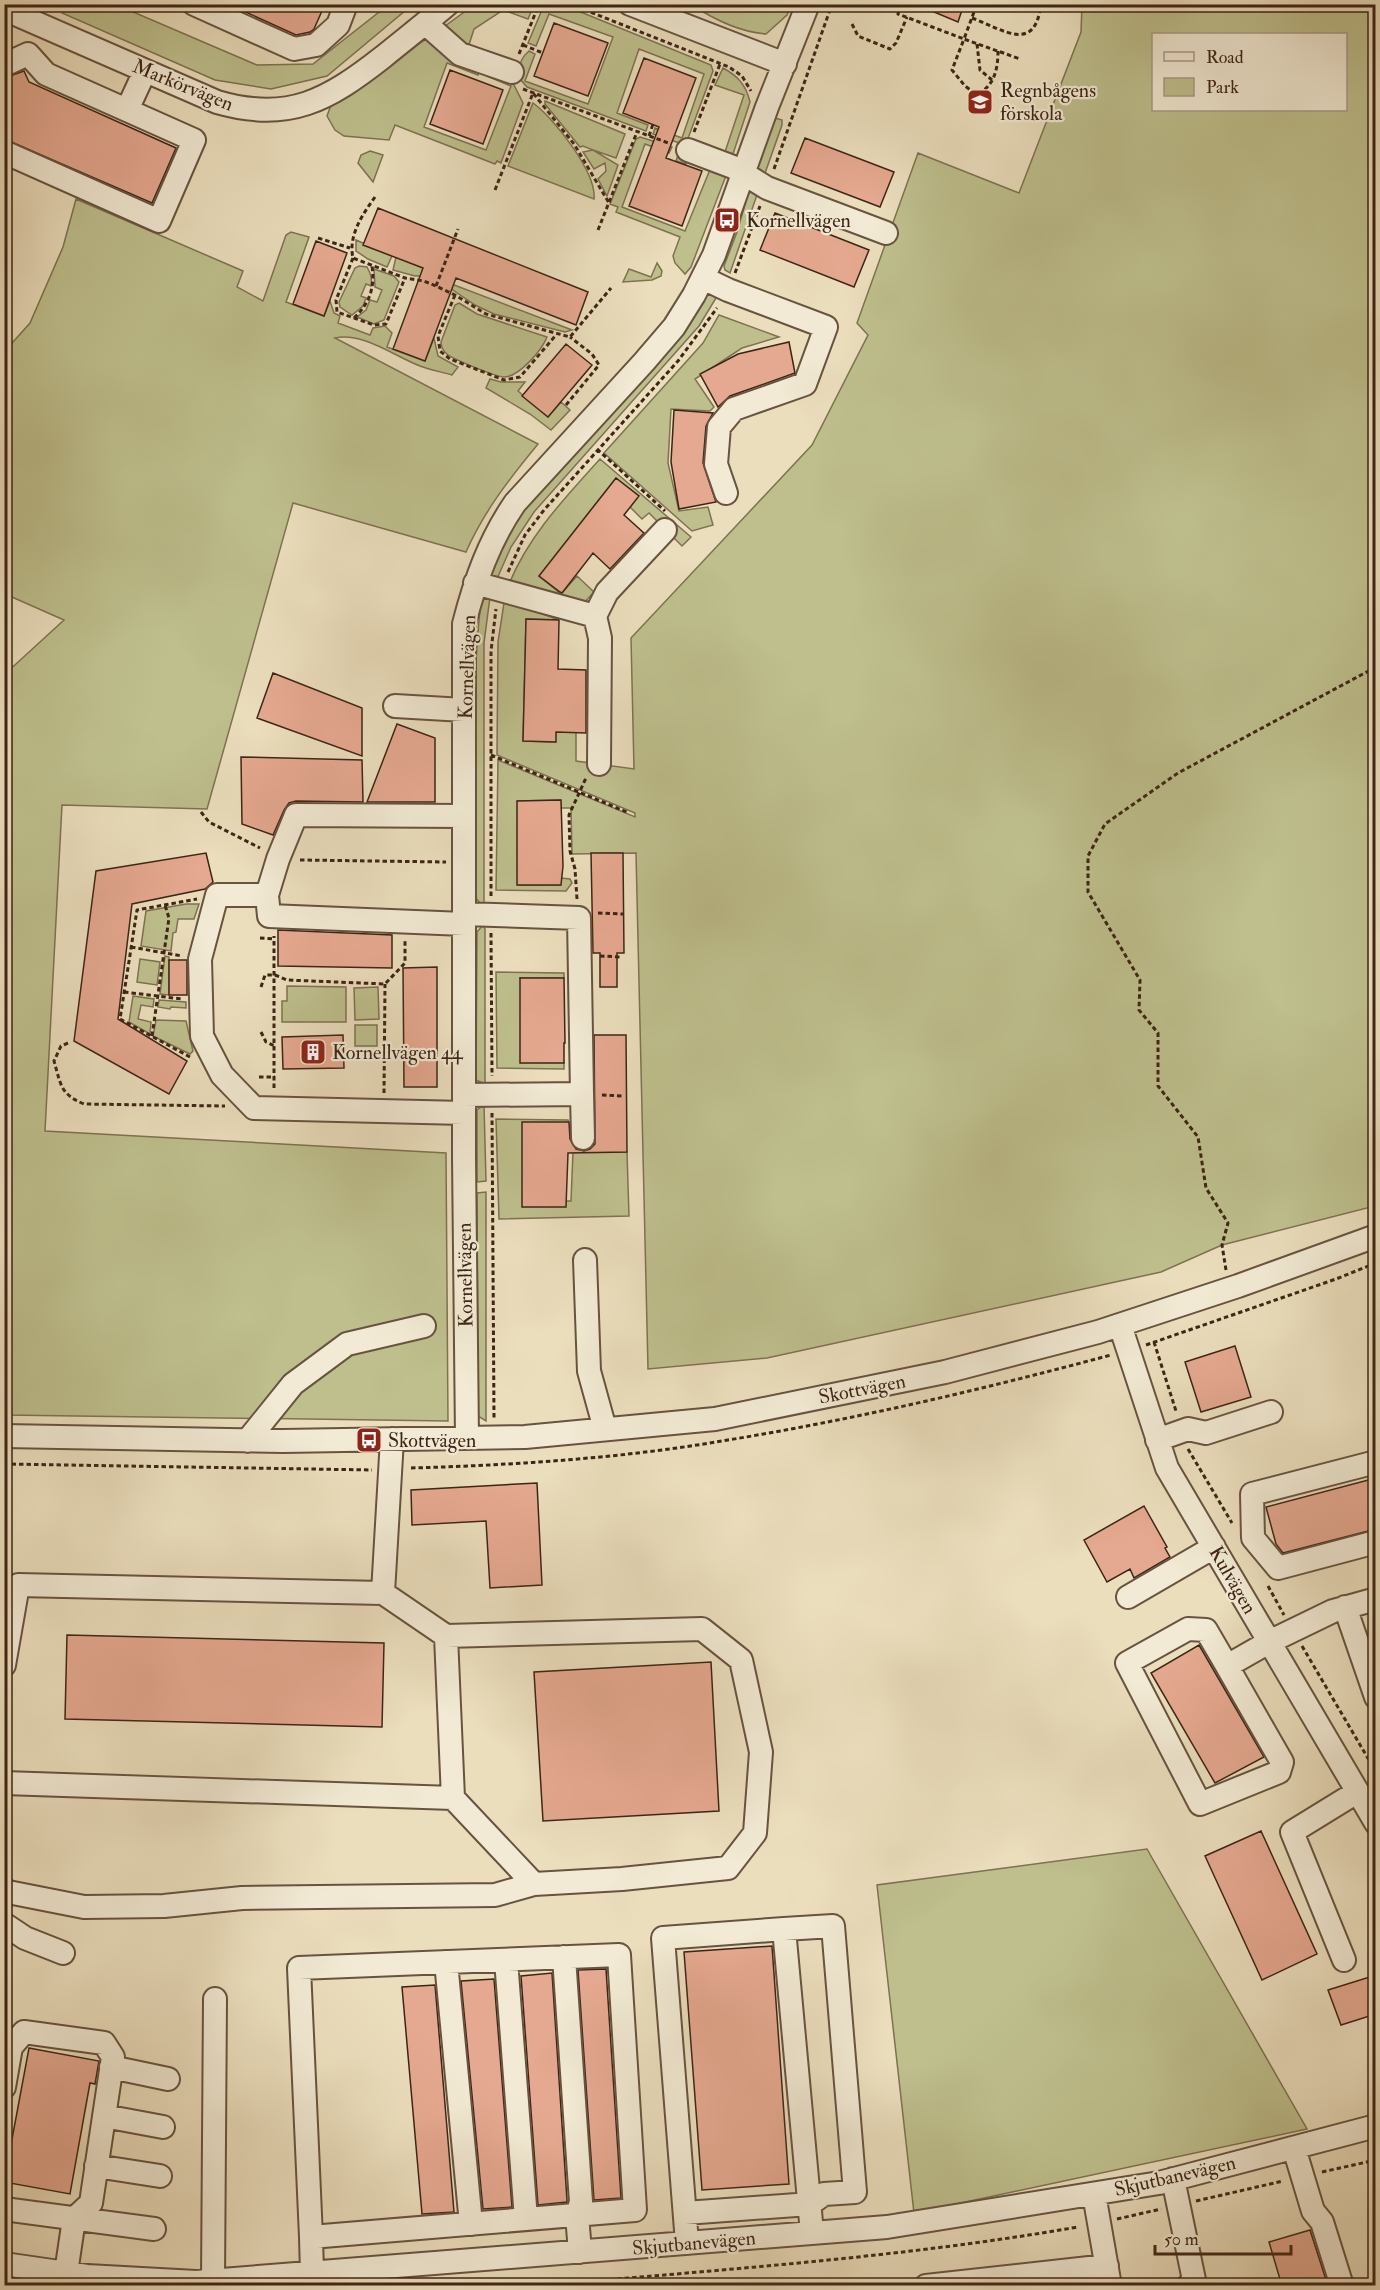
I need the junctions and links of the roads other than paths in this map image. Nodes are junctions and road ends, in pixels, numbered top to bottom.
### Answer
1 (194, 4) edge
2 (346, 4) edge
3 (448, 4) edge
4 (630, 4) edge
5 (808, 4) edge
6 (4, 9) edge
7 (39, 13) edge
8 (425, 23) junction
9 (785, 64) junction
10 (4, 65) edge
11 (145, 71) junction
12 (512, 72) road end
13 (127, 110) junction
14 (688, 150) road end
15 (4, 152) edge
16 (743, 174) junction
17 (885, 233) dead end
18 (703, 278) junction
19 (726, 493) dead end
20 (665, 530) road end
21 (476, 584) junction
22 (595, 616) junction
23 (395, 706) dead end
24 (464, 710) junction
25 (599, 764) road end
26 (464, 816) junction
27 (267, 895) junction
28 (464, 919) junction
29 (582, 1094) junction
30 (464, 1104) junction
31 (583, 1138) dead end
32 (1375, 1239) edge
33 (585, 1260) dead end
34 (1120, 1325) junction
35 (424, 1326) dead end
36 (1271, 1412) dead end
37 (605, 1429) junction
38 (4, 1436) edge
39 (467, 1438) junction
40 (392, 1439) junction
41 (1157, 1440) junction
42 (247, 1441) junction
43 (1376, 1462) edge
44 (1253, 1538) junction
45 (1376, 1542) edge
46 (1217, 1553) junction
47 (383, 1593) junction
48 (1128, 1597) dead end
49 (1376, 1599) edge
50 (1345, 1607) junction
51 (446, 1636) junction
52 (1269, 1642) junction
53 (4, 1665) edge
54 (1227, 1666) junction
55 (1376, 1697) edge
56 (4, 1783) edge
57 (1357, 1792) junction
58 (453, 1798) junction
59 (1376, 1823) edge
60 (534, 1884) junction
61 (4, 1889) edge
62 (4, 1924) edge
63 (784, 1929) junction
64 (63, 1953) dead end
65 (564, 1957) junction
66 (506, 1960) junction
67 (1344, 1960) dead end
68 (446, 1962) junction
69 (215, 1999) dead end
70 (111, 2067) junction
71 (168, 2079) dead end
72 (4, 2087) edge
73 (104, 2116) junction
74 (1376, 2126) edge
75 (163, 2127) dead end
76 (1294, 2148) junction
77 (96, 2166) junction
78 (160, 2176) dead end
79 (1173, 2180) junction
80 (1094, 2194) junction
81 (810, 2204) junction
82 (4, 2209) edge
83 (685, 2213) junction
84 (577, 2215) junction
85 (74, 2219) junction
86 (526, 2219) junction
87 (471, 2224) junction
88 (154, 2229) dead end
89 (812, 2233) junction
90 (311, 2237) junction
91 (687, 2243) junction
92 (580, 2252) junction
93 (4, 2264) edge
94 (66, 2273) junction
95 (312, 2273) junction
96 (422, 2275) edge
97 (1109, 2276) edge
98 (213, 2280) junction
99 (173, 2283) edge
100 (926, 2286) edge
101 (1188, 2286) edge
102 (1342, 2286) edge

1 - 2 street
3 - 8 street, Markörvägen
4 - 9 street
5 - 9 street, Kornellvägen
6 - 7 street, Markörvägen
7 - 11 street, Markörvägen
8 - 11 street, Markörvägen
8 - 12 street
9 - 16 street, Kornellvägen
10 - 13 street
11 - 13 street
13 - 15 street
14 - 16 street
16 - 17 street
16 - 18 street, Kornellvägen
18 - 19 street
18 - 21 street, Kornellvägen
20 - 22 street
21 - 22 street
21 - 24 street, Kornellvägen
22 - 25 street
23 - 24 street
24 - 26 street, Kornellvägen
26 - 27 street
26 - 28 street, Kornellvägen
27 - 28 street
27 - 30 street
28 - 29 street
28 - 30 street, Kornellvägen
29 - 30 street
29 - 31 street
30 - 39 street, Kornellvägen
32 - 34 street, Skottvägen
33 - 37 street
34 - 37 street, Skottvägen
34 - 41 street, Kulvägen
35 - 42 street
36 - 41 street
37 - 39 street, Skottvägen
38 - 42 street, Skottvägen
39 - 40 street, Skottvägen
40 - 42 street, Skottvägen
40 - 47 street
41 - 46 street, Kulvägen
43 - 44 street
44 - 45 street
44 - 46 street
46 - 48 street
46 - 52 street, Kulvägen
47 - 51 street
47 - 53 street
49 - 50 street
50 - 52 street
50 - 55 street
51 - 58 street
51 - 60 street
52 - 54 street
52 - 57 street, Kulvägen
54 - 54 street
56 - 58 street
57 - 59 street, Kulvägen
57 - 67 street
58 - 60 street
60 - 61 street
62 - 64 street
63 - 81 street
63 - 81 street
63 - 83 street
65 - 66 street
65 - 84 street
65 - 84 street
66 - 68 street
66 - 86 street
68 - 87 street
68 - 90 street
69 - 98 street
70 - 71 street
70 - 72 street
70 - 73 street
73 - 75 street
73 - 77 street
74 - 76 street, Skjutbanevägen
76 - 79 street, Skjutbanevägen
76 - 102 street
77 - 78 street
77 - 85 street
79 - 80 street, Skjutbanevägen
79 - 101 street
80 - 89 street, Skjutbanevägen
80 - 97 street
81 - 83 street
81 - 89 street
82 - 85 street
83 - 91 street
84 - 86 street
84 - 92 street
85 - 88 street
85 - 94 street
86 - 87 street
87 - 90 street
89 - 91 street, Skjutbanevägen
90 - 95 street
91 - 92 street, Skjutbanevägen
92 - 96 street, Skjutbanevägen
93 - 94 street, Skjutbanevägen
94 - 99 street, Skjutbanevägen
95 - 96 street, Skjutbanevägen
95 - 98 street, Skjutbanevägen
97 - 100 street
98 - 99 street, Skjutbanevägen

